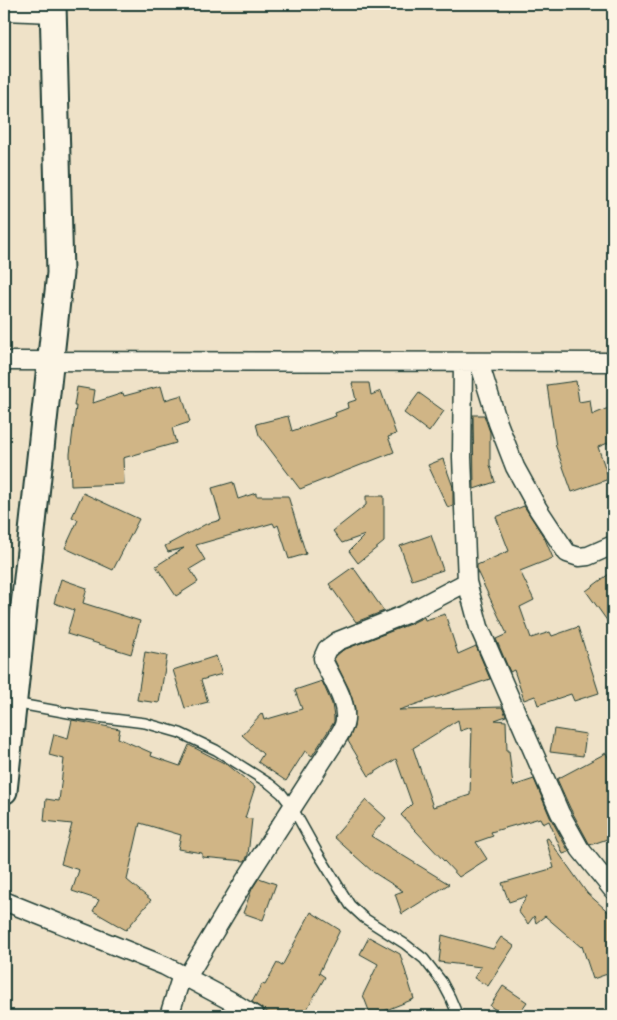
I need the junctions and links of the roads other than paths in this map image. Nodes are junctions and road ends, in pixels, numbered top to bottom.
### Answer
1 (53, 8) edge
2 (4, 11) edge
3 (4, 360) edge
4 (50, 360) junction
5 (471, 362) junction
6 (613, 362) edge
7 (613, 545) edge
8 (467, 582) junction
9 (13, 703) junction
10 (4, 791) edge
11 (292, 807) junction
12 (613, 890) edge
13 (4, 902) edge
14 (184, 976) junction
15 (168, 1016) edge
16 (255, 1016) edge
17 (458, 1016) edge

1 - 2 street
1 - 4 street
3 - 4 street
4 - 5 street
4 - 9 street
5 - 6 street
5 - 7 street
5 - 8 street
8 - 11 street
8 - 12 street
9 - 10 street
9 - 11 lane
11 - 14 street
11 - 17 lane
13 - 14 street
14 - 15 street
14 - 16 street

